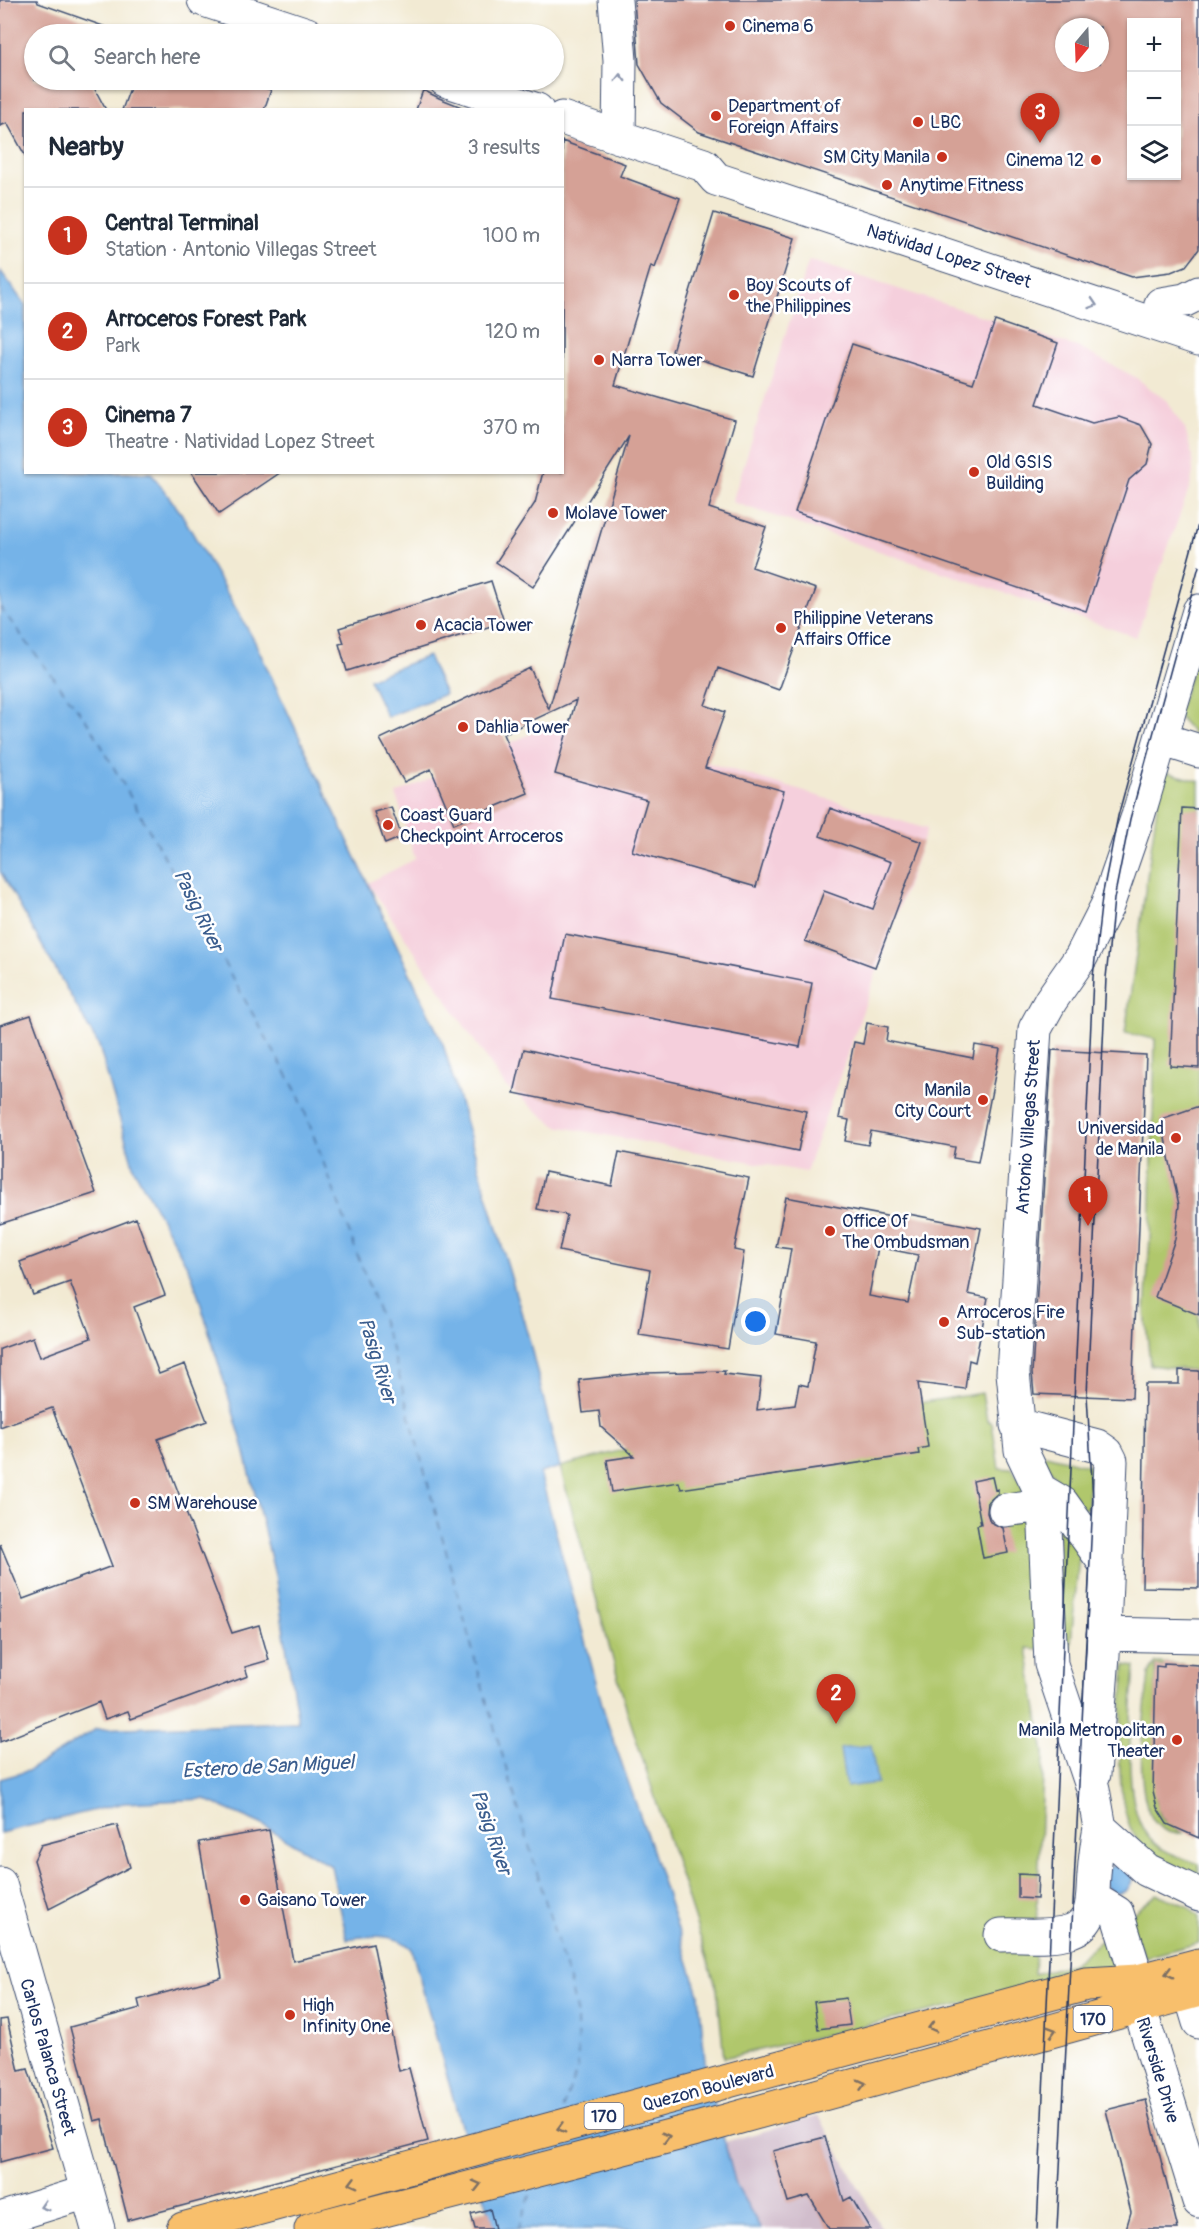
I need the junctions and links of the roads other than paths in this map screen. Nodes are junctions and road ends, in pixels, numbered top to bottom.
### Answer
1 (204, 0) edge
2 (615, 0) edge
3 (277, 24) edge
4 (476, 90) edge
5 (531, 108) edge
6 (564, 119) edge
7 (619, 137) junction
8 (854, 215) junction
9 (1199, 293) edge
10 (1161, 304) junction
11 (1199, 318) edge
12 (1199, 339) edge
13 (1199, 611) edge
14 (1161, 739) junction
15 (1199, 752) edge
16 (1017, 1425) junction
17 (1042, 1497) junction
18 (1005, 1510) dead end
19 (1107, 1566) junction
20 (1103, 1634) junction
21 (1199, 1636) edge
22 (1093, 1789) junction
23 (1100, 1828) junction
24 (1154, 1875) junction
25 (0, 1884) edge
26 (1199, 1895) edge
27 (1106, 1906) junction
28 (1001, 1935) dead end
29 (11, 1961) edge
30 (1197, 1993) edge
31 (1138, 1994) junction
32 (87, 2192) junction
33 (1199, 2201) edge
34 (4, 2222) edge
35 (98, 2229) edge
36 (183, 2229) edge
37 (311, 2229) edge

1 - 3 street
7 -> 2 street
4 - 5 street
6 - 7 street, Natividad Lopez Street
7 - 8 street, Natividad Lopez Street
8 - 10 street, Natividad Lopez Street
8 -> 12 street, Natividad Lopez Street
9 - 10 street
10 - 11 street, Natividad Lopez Street
13 - 14 street, Antonio Villegas Street
14 - 15 street
14 - 16 street, Antonio Villegas Street
16 - 17 street, Antonio Villegas Street
16 - 19 street, Antonio Villegas Street
17 - 18 street
17 - 19 street, Antonio Villegas Street
17 - 22 street, Antonio Villegas Street
19 - 20 street, Antonio Villegas Street
20 - 21 street
20 - 22 street, Antonio Villegas Street
22 - 23 street, Antonio Villegas Street
23 - 24 street
23 - 27 street, Antonio Villegas Street
24 - 26 street
24 - 27 street
25 - 29 street, Carlos Palanca Street
27 - 28 street
27 - 31 street, Antonio Villegas Street
29 - 32 street, Carlos Palanca Street
30 - 31 main road, Quezon Boulevard / 170
31 - 33 street, Riverside Drive
31 -> 36 main road, Quezon Boulevard / 170
37 -> 31 main road, Quezon Boulevard / 170
32 -> 34 street
32 - 35 street, Carlos Palanca Street

